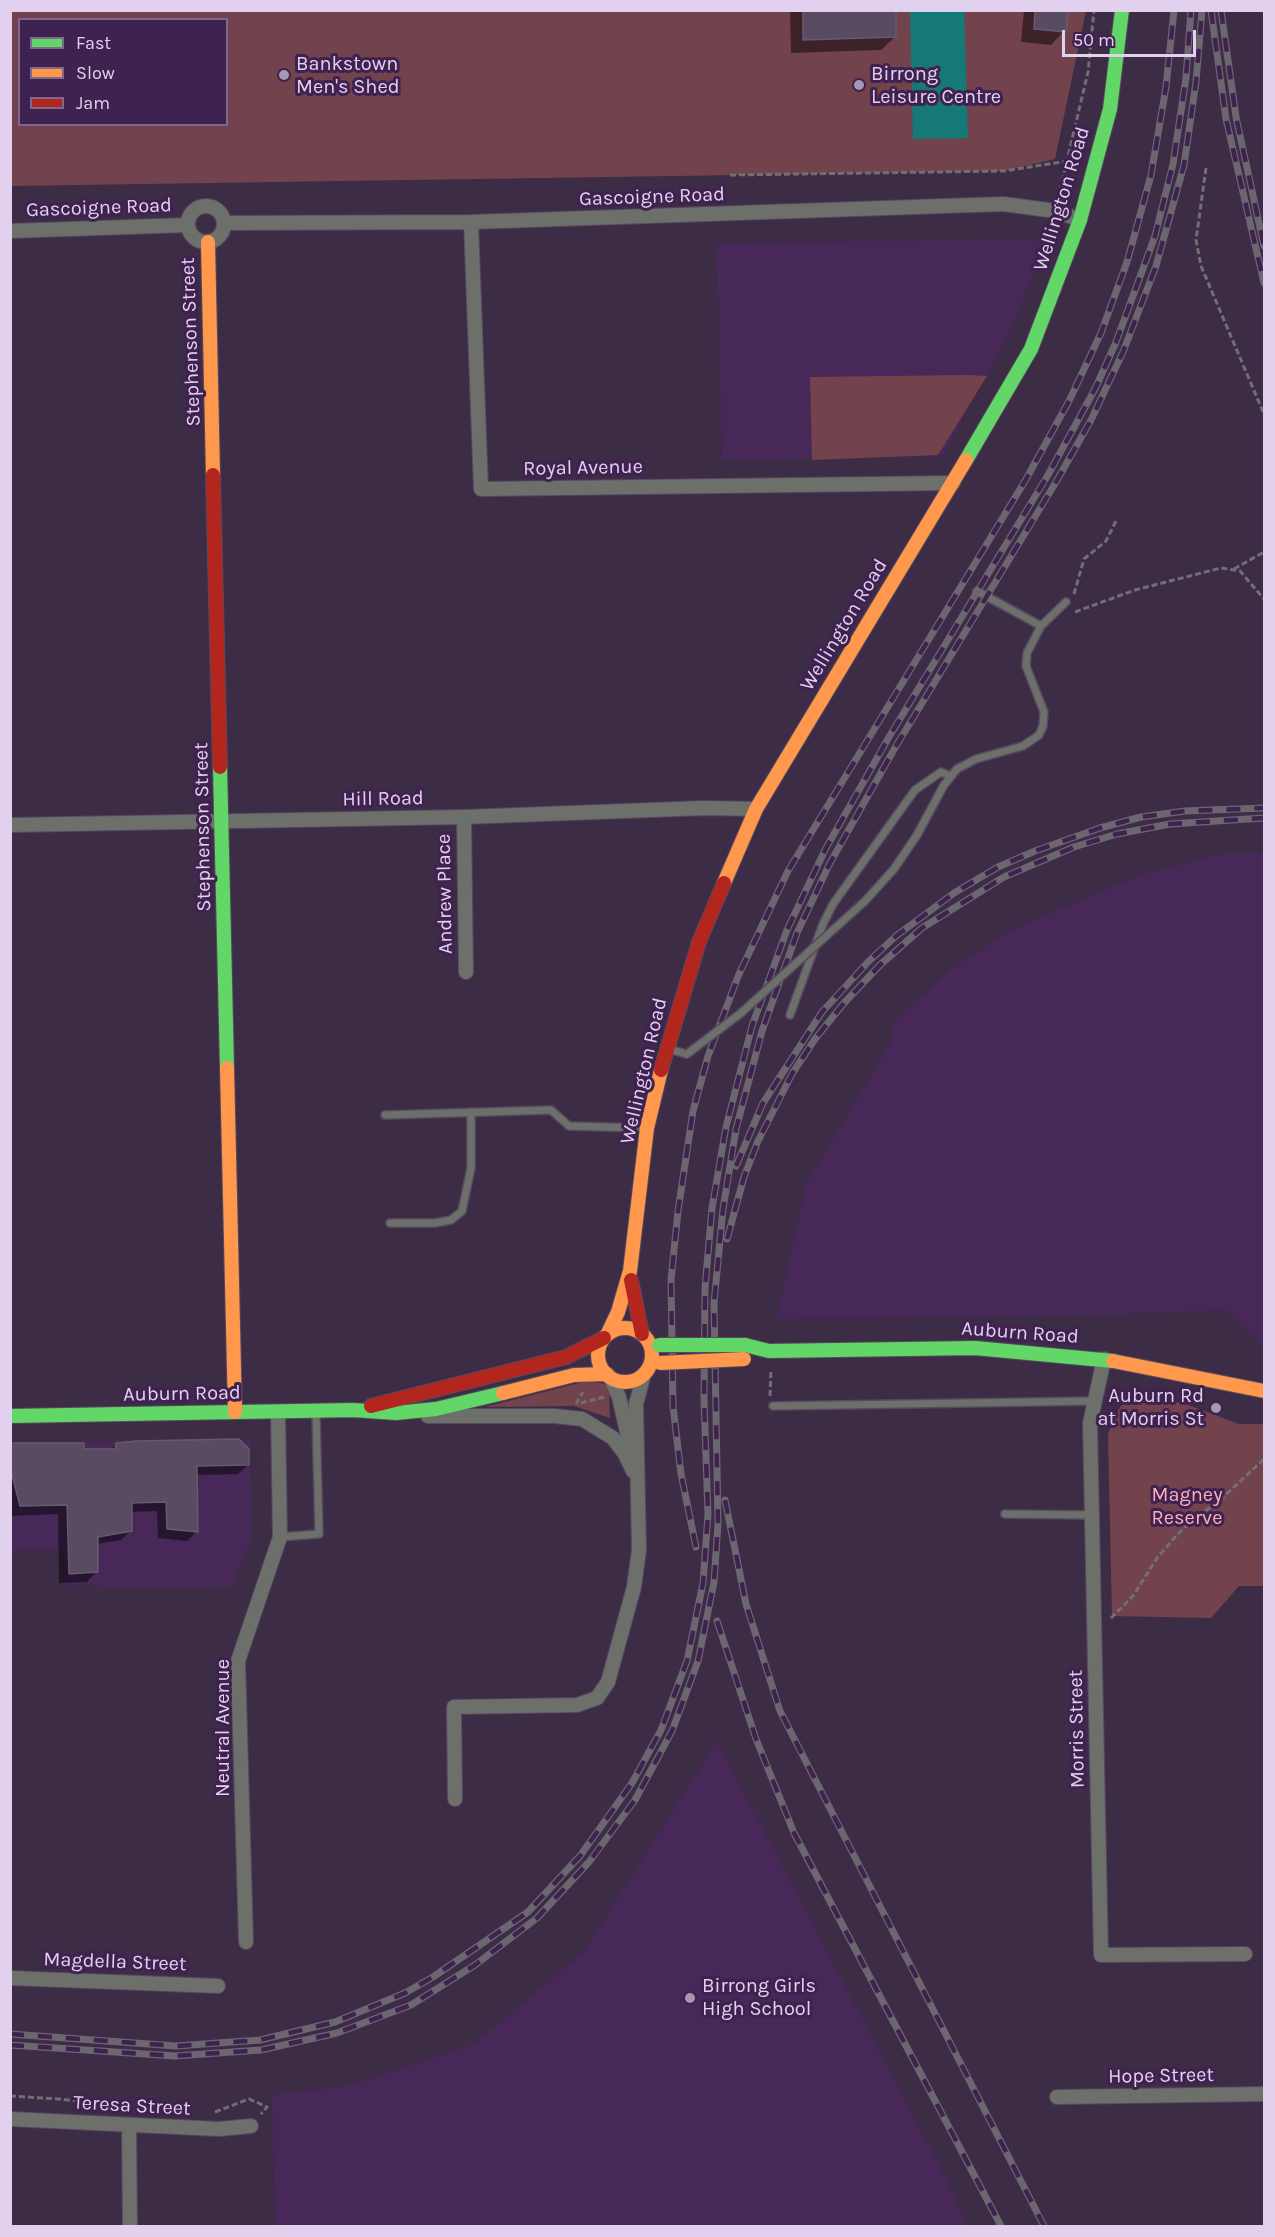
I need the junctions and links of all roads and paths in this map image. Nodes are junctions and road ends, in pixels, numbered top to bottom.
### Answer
1 (1094, 10) edge
2 (1122, 10) edge
3 (1068, 161) junction
4 (1206, 168) dead end
5 (730, 176) dead end
6 (1060, 190) dead end
7 (1080, 220) junction
8 (471, 222) junction
9 (224, 223) junction
10 (188, 225) junction
11 (10, 231) edge
12 (208, 242) junction
13 (1264, 414) edge
14 (953, 483) junction
15 (1116, 521) dead end
16 (1264, 552) edge
17 (1234, 569) junction
18 (977, 591) dead end
19 (1264, 599) edge
20 (1066, 602) joint
21 (1052, 616) junction
22 (1041, 626) junction
23 (950, 776) junction
24 (756, 809) junction
25 (464, 817) junction
26 (223, 822) junction
27 (10, 825) edge
28 (466, 972) dead end
29 (790, 1015) dead end
30 (665, 1049) junction
31 (471, 1112) junction
32 (385, 1115) dead end
33 (647, 1128) junction
34 (390, 1223) dead end
35 (630, 1271) junction
36 (644, 1336) junction
37 (605, 1337) junction
38 (745, 1352) junction
39 (1104, 1359) junction
40 (651, 1368) junction
41 (771, 1370) dead end
42 (609, 1376) junction
43 (1264, 1391) edge
44 (606, 1397) dead end
45 (770, 1397) dead end
46 (1095, 1401) junction
47 (576, 1404) dead end
48 (773, 1407) dead end
49 (353, 1410) junction
50 (315, 1411) junction
51 (235, 1412) junction
52 (278, 1412) junction
53 (396, 1413) junction
54 (10, 1416) edge
55 (1264, 1459) edge
56 (636, 1473) junction
57 (1005, 1514) dead end
58 (1092, 1515) junction
59 (280, 1537) junction
60 (1094, 1621) junction
61 (455, 1799) dead end
62 (246, 1942) dead end
63 (1245, 1954) dead end
64 (10, 1978) edge
65 (218, 1986) dead end
66 (1264, 2094) edge
67 (10, 2096) edge
68 (1057, 2097) dead end
69 (135, 2108) dead end
70 (206, 2113) dead end
71 (10, 2119) edge
72 (129, 2125) junction
73 (251, 2126) joint
74 (130, 2226) edge

1 - 3 path
2 - 7 main road, Wellington Road
3 - 5 path
3 - 6 path
4 - 13 path
7 - 8 street, Gascoigne Road
7 - 14 main road, Wellington Road
8 - 9 street, Gascoigne Road
8 - 14 street, Royal Avenue
9 - 10 street
9 - 12 street
10 - 11 street, Gascoigne Road
10 - 12 street
12 - 26 main road, Stephenson Street
14 - 24 main road, Wellington Road
15 - 20 path
16 - 17 path
17 - 19 path
17 - 21 path
18 - 22 lane
20 - 21 lane
21 - 22 lane
22 - 23 lane
23 - 29 lane
23 - 30 lane, bridge
24 - 25 street, Hill Road
24 - 30 main road, Wellington Road
25 - 26 street, Hill Road
25 - 28 street, Andrew Place
26 - 27 street, Hill Road
26 - 51 main road, Stephenson Street
30 - 33 main road, Wellington Road
31 - 32 lane
31 - 33 lane
31 - 34 lane
33 - 35 main road, Wellington Road
35 - 36 main road, Wellington Road
35 - 37 main road, Wellington Road
36 - 37 main road
36 - 38 main road, Auburn Road, bridge
36 - 40 main road
37 - 42 main road
37 - 49 main road, Auburn Road
38 - 39 main road, Auburn Road
38 - 40 main road, Auburn Road, bridge
39 - 43 main road, Auburn Road
39 - 46 street, Morris Street
40 - 42 main road
40 - 56 street
41 - 45 path
42 - 53 main road, Auburn Road
42 - 56 street
44 - 47 path
46 - 48 lane
46 - 58 street, Morris Street
49 - 50 main road, Auburn Road
49 - 53 main road, Auburn Road
50 - 52 main road, Auburn Road
50 - 59 lane
51 - 52 main road, Auburn Road
51 - 54 main road, Auburn Road
52 - 59 street, Neutral Avenue
53 - 56 street, Auburn Road
55 - 60 path
56 - 61 street
57 - 58 lane
58 - 60 street, Morris Street
59 - 62 street, Neutral Avenue
60 - 63 street, Morris Street
64 - 65 street, Magdella Street
66 - 68 street, Hope Street
67 - 69 path
70 - 73 path
71 - 72 street, Teresa Street
72 - 73 street, Teresa Street
72 - 74 street

